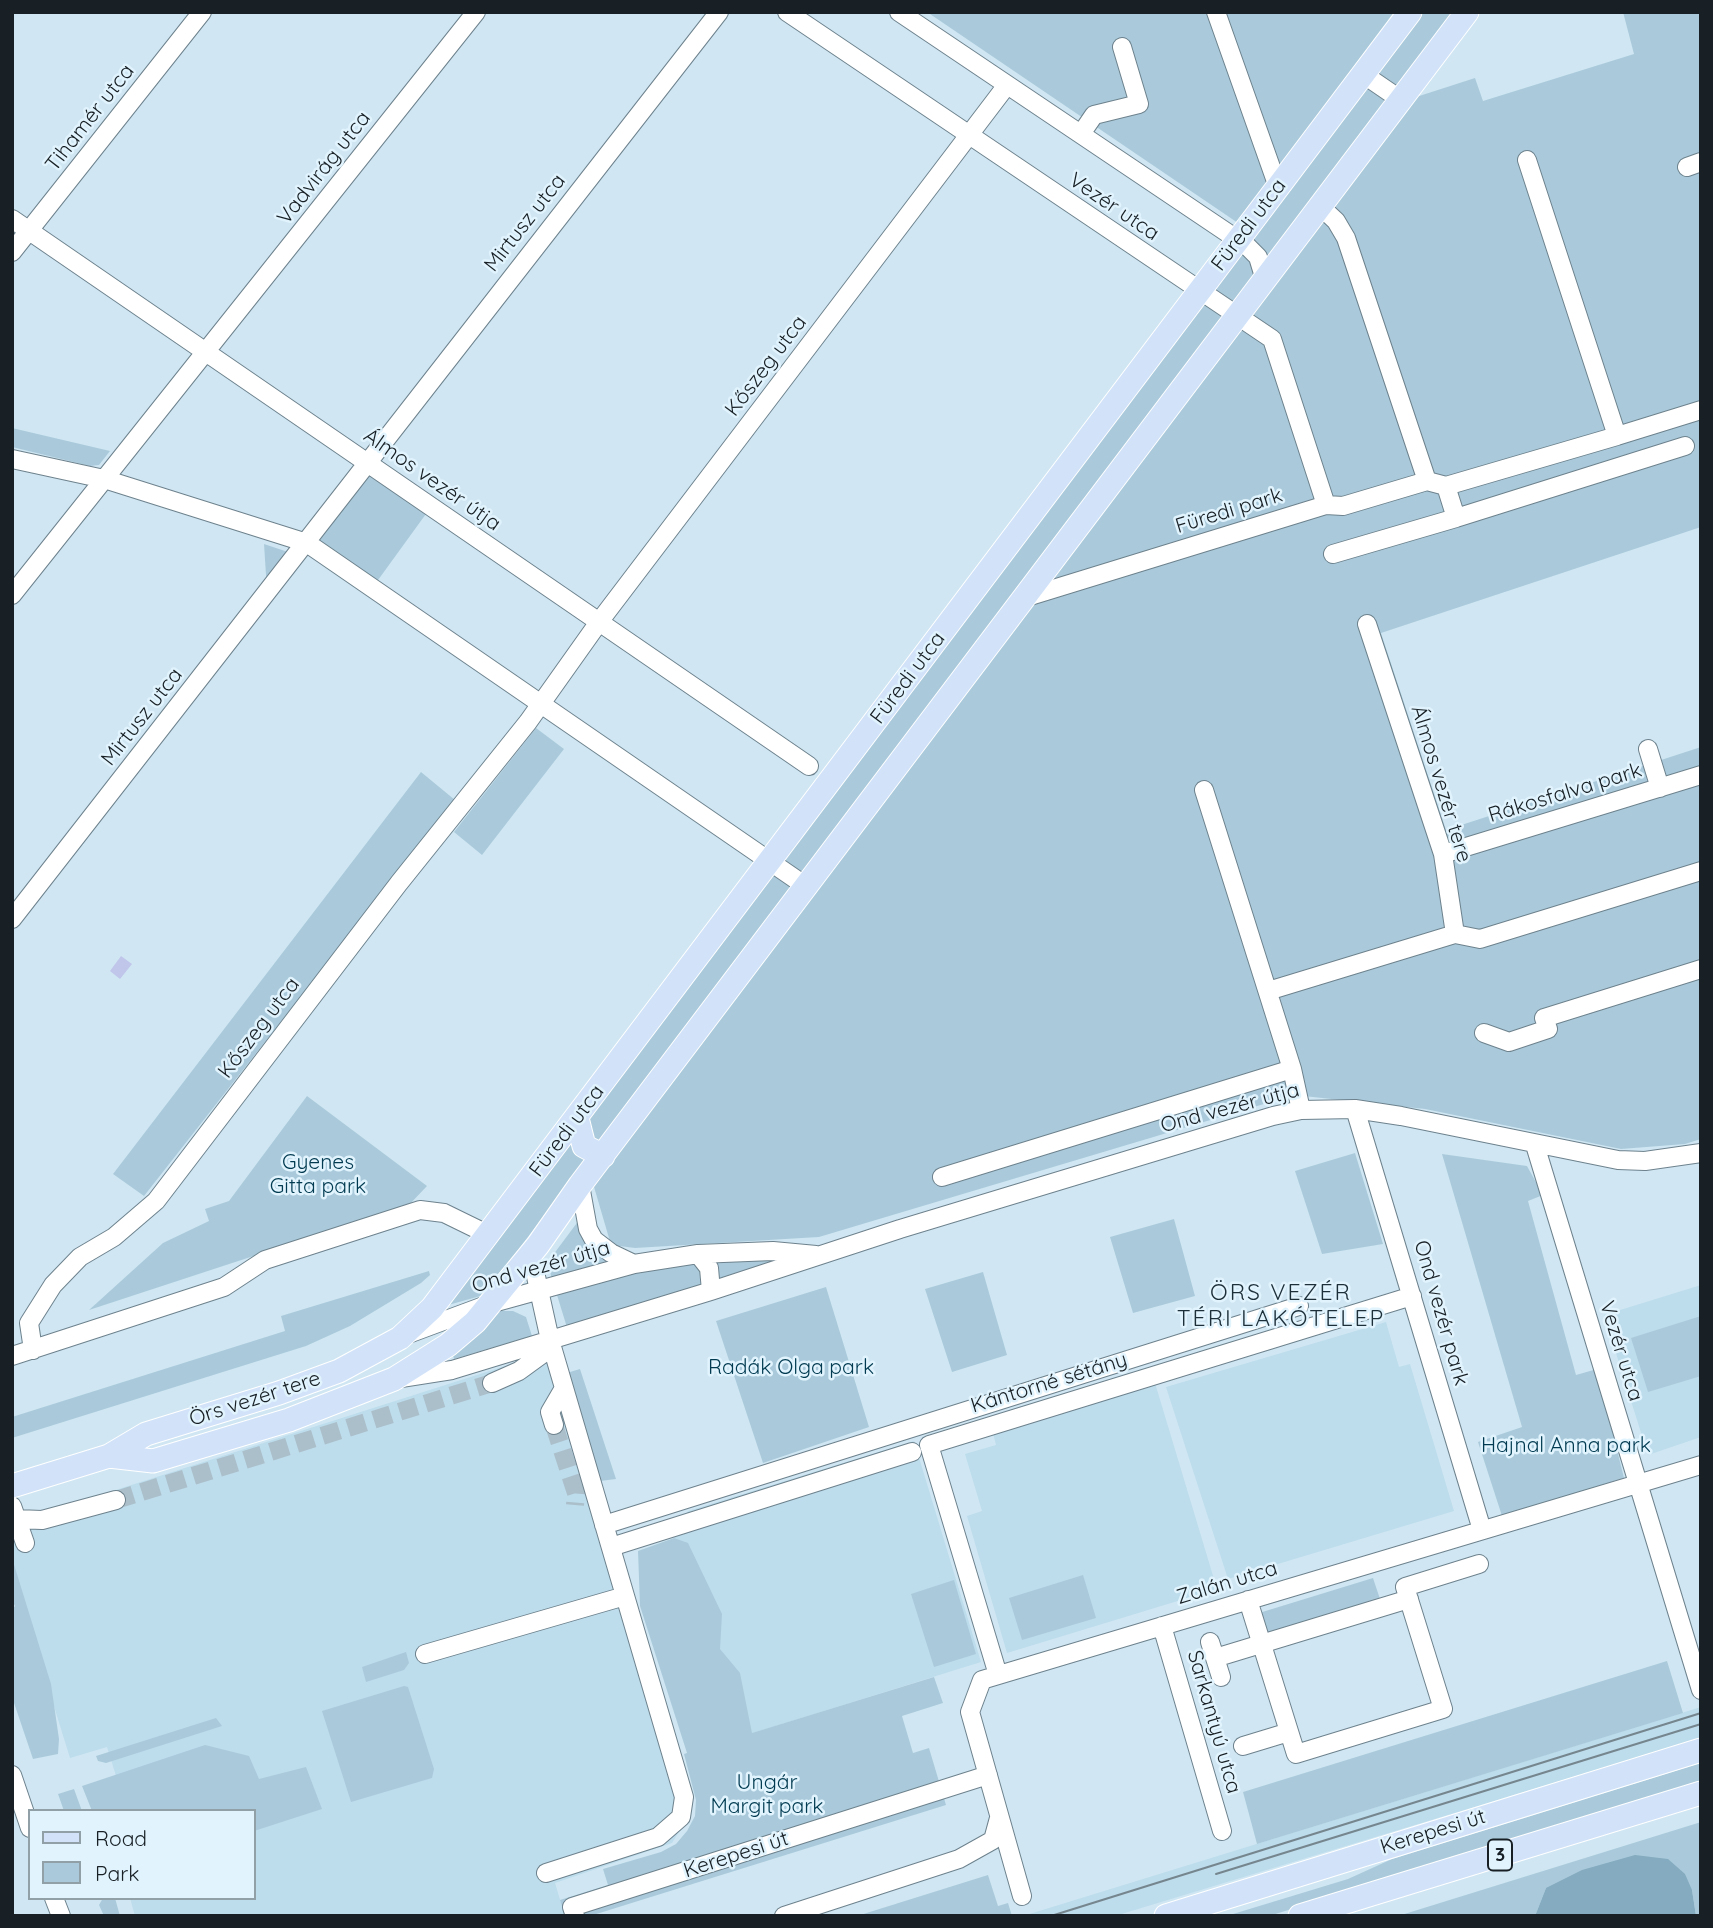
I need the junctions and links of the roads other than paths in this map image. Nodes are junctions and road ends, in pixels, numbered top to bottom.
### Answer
1 (202, 12) edge
2 (476, 12) edge
3 (719, 12) edge
4 (786, 12) edge
5 (900, 12) edge
6 (1216, 12) edge
7 (1410, 12) edge
8 (1467, 12) edge
9 (1122, 47) dead end
10 (1363, 74) junction
11 (1007, 85) junction
12 (1401, 100) junction
13 (1081, 134) junction
14 (970, 137) junction
15 (1527, 160) dead end
16 (1278, 187) junction
17 (1321, 207) junction
18 (12, 219) edge
19 (29, 231) junction
20 (1238, 240) junction
21 (12, 252) edge
22 (1265, 280) junction
23 (1199, 292) junction
24 (1238, 317) junction
25 (207, 352) junction
26 (1701, 410) edge
27 (1617, 436) junction
28 (1685, 446) dead end
29 (12, 459) edge
30 (368, 463) junction
31 (104, 479) junction
32 (1427, 481) junction
33 (1446, 486) junction
34 (1326, 505) junction
35 (1456, 518) junction
36 (307, 543) junction
37 (1333, 554) dead end
38 (12, 595) edge
39 (1027, 597) junction
40 (598, 622) junction
41 (1367, 624) dead end
42 (540, 704) junction
43 (1648, 750) dead end
44 (808, 766) dead end
45 (1701, 775) edge
46 (1660, 788) junction
47 (1203, 790) dead end
48 (1443, 855) junction
49 (771, 861) junction
50 (1701, 871) edge
51 (807, 887) junction
52 (12, 919) edge
53 (1455, 934) junction
54 (1701, 969) edge
55 (1268, 991) junction
56 (1484, 1033) dead end
57 (1292, 1069) junction
58 (1355, 1109) junction
59 (1301, 1110) junction
60 (577, 1118) junction
61 (1535, 1145) junction
62 (1701, 1153) edge
63 (603, 1156) junction
64 (942, 1177) dead end
65 (580, 1185) junction
66 (489, 1235) junction
67 (531, 1254) junction
68 (698, 1254) junction
69 (823, 1255) junction
70 (634, 1264) junction
71 (539, 1291) junction
72 (712, 1291) junction
73 (1412, 1296) junction
74 (489, 1304) junction
75 (1298, 1307) dead end
76 (400, 1338) junction
77 (551, 1344) junction
78 (33, 1350) junction
79 (12, 1356) edge
80 (394, 1379) junction
81 (492, 1383) tunnel mouth
82 (564, 1388) junction
83 (554, 1425) tunnel mouth
84 (912, 1452) dead end
85 (108, 1457) junction
86 (1701, 1465) edge
87 (1637, 1485) junction
88 (12, 1486) edge
89 (116, 1500) tunnel mouth
90 (14, 1512) edge
91 (604, 1525) junction
92 (1490, 1532) junction
93 (25, 1543) dead end
94 (611, 1547) junction
95 (1479, 1564) dead end
96 (625, 1596) junction
97 (1409, 1599) junction
98 (1248, 1601) junction
99 (1162, 1626) junction
100 (1262, 1644) junction
101 (425, 1654) dead end
102 (998, 1675) junction
103 (1221, 1677) dead end
104 (1701, 1689) edge
105 (1289, 1732) junction
106 (1242, 1746) dead end
107 (1701, 1750) edge
108 (12, 1775) edge
109 (988, 1775) junction
110 (1701, 1793) edge
111 (999, 1814) junction
112 (28, 1822) edge
113 (1222, 1831) dead end
114 (547, 1873) dead end
115 (1023, 1896) dead end
116 (1182, 1914) edge
117 (575, 1916) edge
118 (784, 1916) edge
119 (1300, 1916) edge

1 - 19 street, Tihamér utca
2 - 25 street, Vadvirág utca
3 - 30 street, Mirtusz utca
4 - 14 street, Vezér utca
5 - 11 street, Vezér utca
6 - 16 street
7 - 10 main road, Füredi utca
8 - 12 main road, Füredi utca
9 - 13 street
10 - 12 street
10 - 16 main road, Füredi utca
11 - 13 street, Vezér utca
11 - 14 street, Kőszeg utca
12 - 17 main road, Füredi utca
13 - 20 street, Vezér utca
14 - 23 street, Vezér utca
14 - 40 street, Kőszeg utca
15 - 27 street
16 - 20 main road, Füredi utca
17 - 22 main road, Füredi utca
17 - 32 street
18 - 19 street, Álmos vezér útja
19 - 21 street, Tihamér utca
19 - 25 street, Álmos vezér útja
20 - 22 street, Vezér utca
20 - 23 main road, Füredi utca
22 - 24 main road, Füredi utca
23 - 24 street, Vezér utca
23 - 49 main road, Füredi utca
24 - 34 street, Vezér utca
24 - 39 main road, Füredi utca
25 - 30 street, Álmos vezér útja
25 - 31 street, Vadvirág utca
26 - 27 street
27 - 33 street
28 - 35 street
29 - 31 street
30 - 36 street, Mirtusz utca
30 - 40 street, Álmos vezér útja
31 - 36 street
31 - 38 street
32 - 33 street
32 - 34 street, Füredi park
33 - 35 street
34 - 39 street, Füredi park
35 - 37 street
36 - 42 street
36 - 52 street, Mirtusz utca
39 - 51 main road, Füredi utca
40 - 42 street, Kőszeg utca
40 - 44 street, Álmos vezér útja
41 - 48 street, Álmos vezér tere
42 - 49 street
42 - 78 street, Kőszeg utca
43 - 46 street
45 - 46 street, Rákosfalva park
46 - 48 street, Rákosfalva park
47 - 55 street
48 - 53 street, Álmos vezér tere
49 - 51 street
49 - 60 main road, Füredi utca
50 - 53 street
51 - 63 main road, Füredi utca
53 - 55 street
54 - 56 street
55 - 57 street
57 - 59 street
57 - 64 street
58 - 59 street, Ond vezér útja
58 - 61 street, Ond vezér útja
58 - 73 street, Ond vezér park
59 - 69 street, Ond vezér útja
60 - 63 main road
60 - 66 main road, Füredi utca
61 - 62 street, Ond vezér útja
61 - 87 street, Vezér utca
63 - 65 main road, Füredi utca
65 - 67 main road, Füredi utca
65 - 70 street
66 - 76 main road, Füredi utca
66 - 78 street
67 - 71 street
67 - 74 main road, Füredi utca
68 - 69 street, Ond vezér útja
68 - 70 street, Ond vezér útja
68 - 72 street
69 - 72 street, Ond vezér útja
70 - 71 street, Ond vezér útja
71 - 74 street, Ond vezér útja
71 - 77 street
72 - 77 street, Ond vezér útja
73 - 92 street, Ond vezér park
73 - 102 street, Kántorné sétány
74 - 76 street, Ond vezér útja
74 - 80 main road, Örs vezér tere
75 - 91 street, Kántorné sétány
76 - 85 main road, Örs vezér tere
77 - 80 street, Örs vezér tere
77 - 81 street
77 - 82 street
78 - 79 street
80 - 85 main road, Örs vezér tere
82 - 83 street
82 - 91 street
84 - 94 street
85 - 88 main road, Örs vezér tere
86 - 87 street, Zalán utca
87 - 92 street, Zalán utca
87 - 104 street, Vezér utca
89 - 90 street
90 - 93 street
91 - 94 street
92 - 98 street, Zalán utca
94 - 96 street
95 - 97 street
96 - 101 street
96 - 114 street
97 - 100 street
97 - 105 street
98 - 99 street, Zalán utca
98 - 100 street
99 - 102 street, Zalán utca
99 - 113 street, Sarkantyú utca
100 - 103 street
100 - 105 street
102 - 109 street, Zalán utca
105 - 106 street
107 - 116 main road, Kerepesi út / 3
108 - 112 street
109 - 111 street, Zalán utca
109 - 117 street, Kerepesi út
110 - 119 main road, Kerepesi út / 3
111 - 115 street, Zalán utca
111 - 118 street

